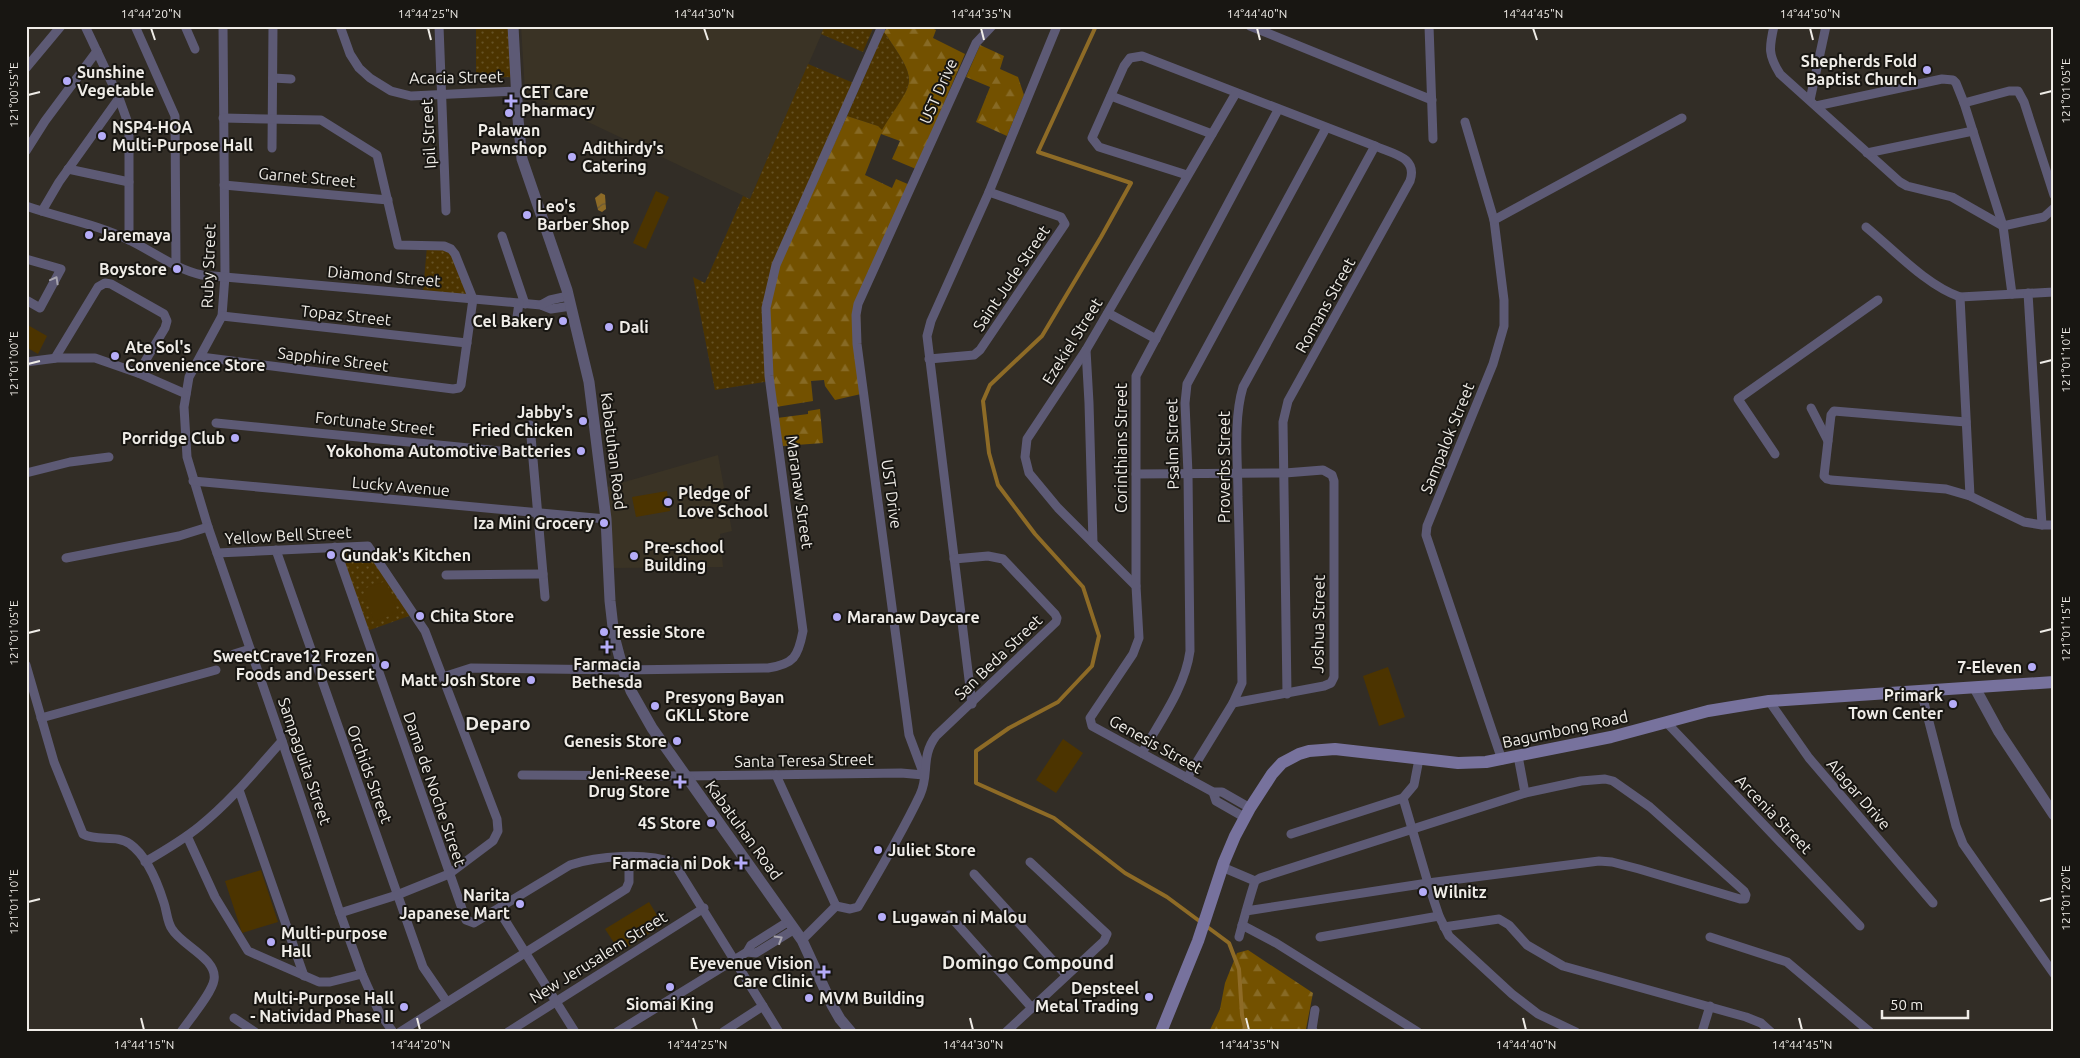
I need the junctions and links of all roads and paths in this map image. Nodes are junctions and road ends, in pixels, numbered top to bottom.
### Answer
1 (61, 26) edge
2 (85, 26) edge
3 (135, 26) edge
4 (185, 26) edge
5 (223, 26) edge
6 (273, 26) edge
7 (340, 26) edge
8 (439, 26) edge
9 (513, 26) edge
10 (882, 26) edge
11 (992, 26) edge
12 (1057, 26) edge
13 (1250, 26) edge
14 (1429, 26) edge
15 (1774, 26) edge
16 (1826, 26) edge
17 (195, 49) dead end
18 (97, 51) junction
19 (26, 68) edge
20 (273, 78) junction
21 (291, 79) dead end
22 (517, 91) junction
23 (1236, 93) junction
24 (441, 95) junction
25 (1112, 96) junction
26 (118, 98) junction
27 (1432, 100) junction
28 (1813, 103) junction
29 (1964, 103) junction
30 (1278, 110) junction
31 (223, 118) junction
32 (1682, 118) dead end
33 (272, 119) junction
34 (1465, 122) dead end
35 (1326, 128) junction
36 (1972, 131) junction
37 (1212, 134) junction
38 (1433, 139) dead end
39 (1375, 146) junction
40 (272, 148) dead end
41 (26, 151) edge
42 (1867, 153) junction
43 (68, 169) junction
44 (1187, 174) junction
45 (129, 182) junction
46 (224, 185) junction
47 (989, 192) junction
48 (2054, 194) edge
49 (388, 200) junction
50 (26, 206) edge
51 (2054, 208) edge
52 (42, 211) junction
53 (446, 211) dead end
54 (1494, 220) junction
55 (2003, 226) junction
56 (1866, 227) dead end
57 (502, 236) dead end
58 (129, 240) junction
59 (26, 259) edge
60 (176, 267) junction
61 (225, 276) junction
62 (2054, 292) edge
63 (2028, 293) junction
64 (2012, 294) junction
65 (1960, 297) junction
66 (473, 299) junction
67 (26, 300) edge
68 (1878, 300) dead end
69 (570, 301) junction
70 (522, 304) junction
71 (1108, 313) junction
72 (222, 316) junction
73 (516, 324) dead end
74 (1156, 339) junction
75 (467, 343) junction
76 (1086, 350) junction
77 (201, 357) junction
78 (55, 358) junction
79 (929, 359) junction
80 (26, 362) edge
81 (138, 373) junction
82 (186, 394) junction
83 (1811, 408) dead end
84 (1966, 422) junction
85 (216, 423) dead end
86 (530, 425) dead end
87 (1828, 441) junction
88 (531, 454) junction
89 (1775, 454) dead end
90 (109, 457) dead end
91 (26, 473) edge
92 (1238, 473) junction
93 (1285, 473) junction
94 (1136, 474) junction
95 (1188, 474) junction
96 (193, 481) junction
97 (198, 496) joint
98 (1970, 496) junction
99 (537, 513) junction
100 (606, 519) junction
101 (2042, 525) junction
102 (2054, 525) edge
103 (208, 527) junction
104 (1092, 543) junction
105 (335, 547) junction
106 (276, 550) junction
107 (217, 553) junction
108 (66, 558) dead end
109 (954, 559) junction
110 (543, 574) junction
111 (446, 575) dead end
112 (1136, 586) junction
113 (545, 596) dead end
114 (250, 649) junction
115 (234, 654) dead end
116 (26, 665) edge
117 (216, 670) dead end
118 (623, 670) junction
119 (443, 677) junction
120 (2054, 682) edge
121 (1975, 688) junction
122 (1921, 691) junction
123 (1287, 694) junction
124 (1769, 702) junction
125 (1233, 703) junction
126 (972, 704) junction
127 (41, 718) junction
128 (1090, 718) joint
129 (1666, 722) junction
130 (282, 741) junction
131 (1142, 753) junction
132 (1518, 756) junction
133 (1419, 759) junction
134 (1502, 760) junction
135 (522, 775) dead end
136 (776, 775) junction
137 (924, 775) junction
138 (685, 776) junction
139 (1187, 778) junction
140 (239, 790) junction
141 (1525, 793) junction
142 (1403, 798) junction
143 (1247, 813) junction
144 (2054, 815) edge
145 (1412, 829) junction
146 (1291, 834) dead end
147 (187, 836) junction
148 (630, 857) junction
149 (145, 862) junction
150 (1030, 862) dead end
151 (1222, 867) junction
152 (449, 874) junction
153 (974, 874) dead end
154 (1255, 881) junction
155 (1428, 883) junction
156 (397, 895) junction
157 (1932, 903) dead end
158 (836, 906) junction
159 (704, 908) junction
160 (498, 909) junction
161 (1246, 912) junction
162 (340, 913) junction
163 (949, 915) dead end
164 (1439, 916) junction
165 (792, 925) junction
166 (1242, 925) junction
167 (1860, 926) dead end
168 (1444, 927) junction
169 (1710, 936) dead end
170 (1239, 937) dead end
171 (1320, 938) dead end
172 (802, 940) junction
173 (526, 952) junction
174 (734, 959) junction
175 (362, 974) junction
176 (2054, 974) edge
177 (1066, 975) junction
178 (304, 976) junction
179 (557, 1001) junction
180 (447, 1002) junction
181 (763, 1006) junction
182 (1710, 1006) junction
183 (1032, 1008) junction
184 (1315, 1010) dead end
185 (234, 1018) dead end
186 (181, 1032) edge
187 (255, 1032) edge
188 (392, 1032) edge
189 (400, 1032) edge
190 (508, 1032) edge
191 (576, 1032) edge
192 (617, 1032) edge
193 (723, 1032) edge
194 (779, 1032) edge
195 (851, 1032) edge
196 (1006, 1032) edge
197 (1160, 1032) edge
198 (1314, 1032) edge
199 (1418, 1032) edge
200 (1576, 1032) edge
201 (1702, 1032) edge
202 (1771, 1032) edge
203 (1870, 1032) edge

1 - 19 street
2 - 18 street
3 - 60 street
4 - 17 street
5 - 31 street, Ruby Street
6 - 20 street
7 - 24 street, Acacia Street
8 - 24 street, Ipil Street
9 - 22 street, Kabatuhan Road
10 - 118 street, Maranaw Street
11 - 137 street, UST Drive
12 - 47 street
13 - 27 street
14 - 27 street
15 - 28 street
16 - 28 street
18 - 26 street
18 - 41 street
20 - 21 street
20 - 33 street
22 - 24 street, Acacia Street
22 - 69 street, Kabatuhan Road
23 - 25 street
23 - 30 street
23 - 37 street, Ezekiel Street
24 - 53 street, Ipil Street
25 - 37 street
25 - 44 street
26 - 43 street
26 - 45 street
27 - 38 street
28 - 29 street
28 - 42 street
29 - 36 street
29 - 48 street
30 - 35 street
30 - 74 street, Corinthians Street
31 - 33 street
31 - 46 street, Ruby Street
32 - 54 street
33 - 40 street
33 - 49 street
34 - 54 street, Sampalok Street
35 - 39 street
35 - 95 street, Psalm Street
36 - 42 street
36 - 55 street
37 - 44 street, Ezekiel Street
39 - 92 street, Proverbs Street
39 - 93 street, Romans Street
42 - 55 street
43 - 45 street
43 - 52 street
44 - 71 street, Ezekiel Street
45 - 58 street
46 - 49 street, Garnet Street
46 - 61 street, Ruby Street
47 - 79 street
47 - 79 street, Saint Jude Street
49 - 66 street
50 - 52 street, Diamond Street
51 - 55 street
52 - 58 street, Diamond Street
54 - 134 street, Sampalok Street
55 - 64 street
56 - 65 street
57 - 70 street
58 - 60 street, Diamond Street
67 -> 59 street
60 - 61 street, Diamond Street
61 - 66 street, Diamond Street
61 - 72 street, Ruby Street
62 - 63 street
63 - 64 street
63 - 101 street
64 - 65 street
65 - 84 street
66 - 70 street, Diamond Street
66 - 75 street
68 - 89 street
69 - 70 street, Diamond Street
69 - 100 street, Kabatuhan Road
70 - 73 street
71 - 74 street
71 - 76 street, Ezekiel Street
72 - 75 street, Topaz Street
72 - 77 street, Ruby Street
74 - 94 street, Corinthians Street
75 - 77 street, Sapphire Street
76 - 104 street
76 - 104 street, Ezekiel Street
77 - 82 street, Ruby Street
78 - 80 street
78 - 81 street
78 - 81 street
79 - 109 street
81 - 82 street
82 - 96 street, Ruby Street
83 - 87 street
84 - 87 street
84 - 98 street
85 - 88 street, Fortunate Street
86 - 88 street
87 - 98 street
88 - 99 street
90 - 91 street
92 - 93 street
92 - 95 street
92 - 125 street, Proverbs Street
93 - 123 street, Romans Street
93 - 123 street, Joshua Street
94 - 95 street
94 - 112 street, Corinthians Street
95 - 131 street, Psalm Street
96 - 97 street, Ruby Street
96 - 99 street, Lucky Avenue
97 - 103 street, Sampaguita Street
98 - 101 street
99 - 100 street, Lucky Avenue
99 - 110 street
100 - 118 street, Kabatuhan Road
101 - 102 street
103 - 107 street, Sampaguita Street
103 - 108 street
104 - 112 street, Ezekiel Street
105 - 106 street, Yellow Bell Street
105 - 119 street, Yellow Bell Street
105 - 152 street, Dama de Noche Street
106 - 107 street, Yellow Bell Street
106 - 156 street, Orchids Street
107 - 114 street, Sampaguita Street
109 - 126 street
109 - 126 street, San Beda Street
110 - 111 street
110 - 113 street
112 - 128 street, Corinthians Street
114 - 115 street
114 - 130 street, Sampaguita Street
116 - 127 street
117 - 127 street
118 - 119 street, Maranaw Street
118 - 138 street, Kabatuhan Road
119 - 152 street, Yellow Bell Street
120 - 121 main road, Bagumbong Road
121 - 122 main road, Bagumbong Road
121 - 144 street
122 - 124 main road, Bagumbong Road
122 - 176 street
123 - 125 street, Joshua Street
124 - 129 main road, Bagumbong Road
124 - 157 street, Alagar Drive
125 - 139 street, Proverbs Street
126 - 137 street, San Beda Street
127 - 149 street
128 - 131 street, Genesis Street
129 - 132 main road, Bagumbong Road
129 - 167 street, Arcenia Street
130 - 140 street
130 - 162 street, Sampaguita Street
131 - 139 street, Genesis Street
132 - 134 main road, Bagumbong Road
132 - 141 street
133 - 134 main road, Bagumbong Road
133 - 142 street
133 - 143 main road, Bagumbong Road
135 - 138 street, Santa Teresa Street
136 - 137 street, Santa Teresa Street
136 - 138 street, Santa Teresa Street
136 - 158 street
137 - 158 street
138 - 165 street, Kabatuhan Road
139 - 143 street, Genesis Street
140 - 147 street
140 - 178 street
141 - 145 street
141 - 155 street
142 - 145 street
142 - 146 street
143 - 151 main road, Bagumbong Road
145 - 154 street
145 - 155 street
147 - 149 street
147 - 178 street
148 - 159 street
148 - 160 street
148 - 173 street
149 - 186 street
150 - 177 street
151 - 154 street
151 - 197 main road, Bagumbong Road
152 - 156 street, Yellow Bell Street
152 - 160 street, Dama de Noche Street
153 - 177 street
154 - 161 street
155 - 161 street
155 - 164 street
156 - 162 street, Yellow Bell Street
156 - 180 street, Orchids Street
158 - 172 street
159 - 174 street
159 - 179 street, New Jerusalem Street
160 - 173 street
161 - 166 street
162 - 175 street, Sampaguita Street
163 - 183 street
164 - 168 street
164 - 171 street
165 - 172 street, Kabatuhan Road
165 - 174 street
166 - 170 street
166 - 199 street
168 - 182 street
168 - 200 street
169 - 203 street
172 - 195 street, Kabatuhan Road
173 - 179 street
173 - 180 street
174 - 181 street
174 - 192 street
175 - 178 street
175 - 188 street, Sampaguita Street
177 - 183 street
179 - 190 street, New Jerusalem Street
179 - 191 street
180 - 189 street
181 - 193 street
181 - 194 street
182 - 201 street
182 - 202 street
183 - 196 street
184 - 198 street
185 - 187 street

